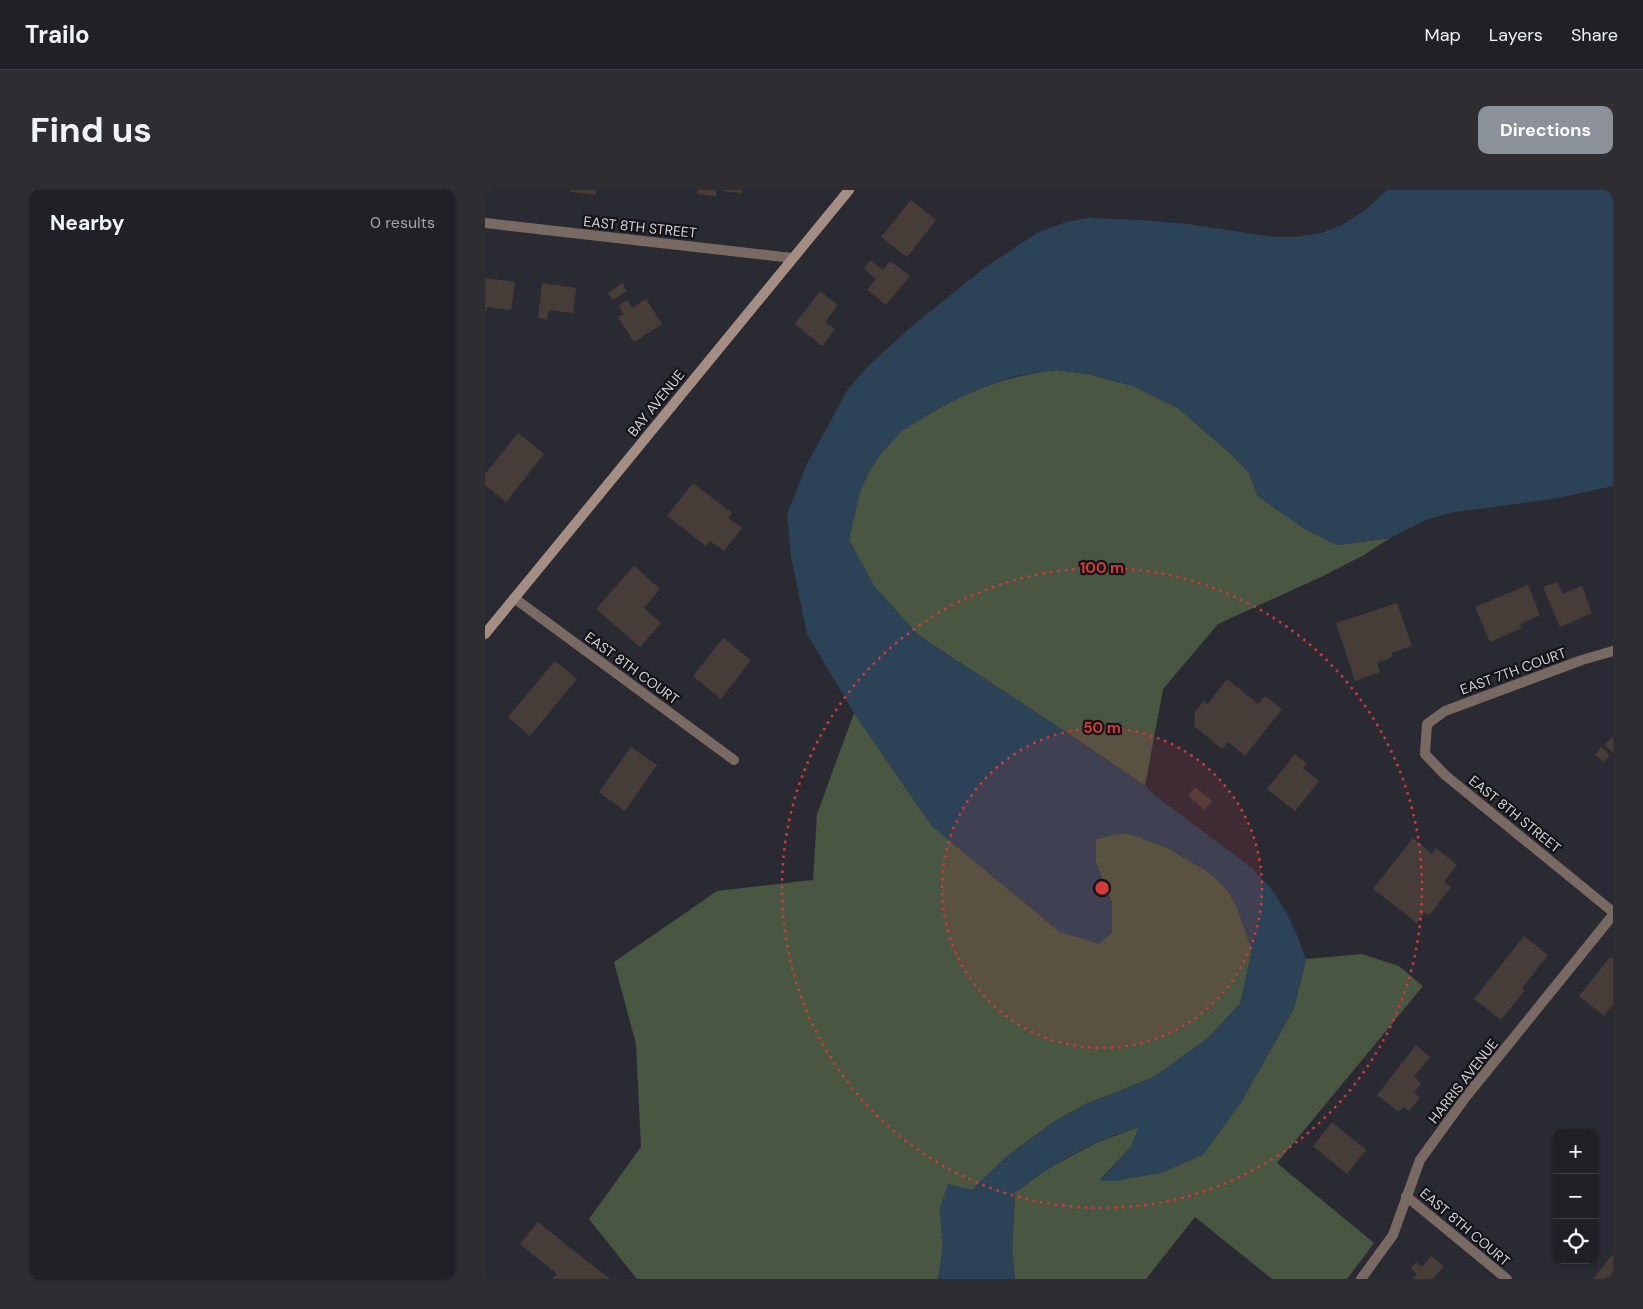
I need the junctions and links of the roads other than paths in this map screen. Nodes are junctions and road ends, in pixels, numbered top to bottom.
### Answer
1 (849, 190) edge
2 (485, 223) edge
3 (792, 258) junction
4 (514, 598) junction
5 (485, 634) edge
6 (1613, 651) edge
7 (1427, 724) joint
8 (734, 760) dead end
9 (1613, 913) edge
10 (1406, 1196) junction
11 (1361, 1279) edge
12 (1507, 1279) edge

1 - 3 street, BAY AVENUE
2 - 3 street, EAST 8TH STREET
3 - 4 street, BAY AVENUE
4 - 5 street, BAY AVENUE
4 - 8 street, EAST 8TH COURT
6 - 7 street, EAST 7TH COURT
7 - 9 street, EAST 8TH STREET
9 - 10 street, HARRIS AVENUE
10 - 11 street, HARRIS AVENUE
10 - 12 street, EAST 8TH COURT

